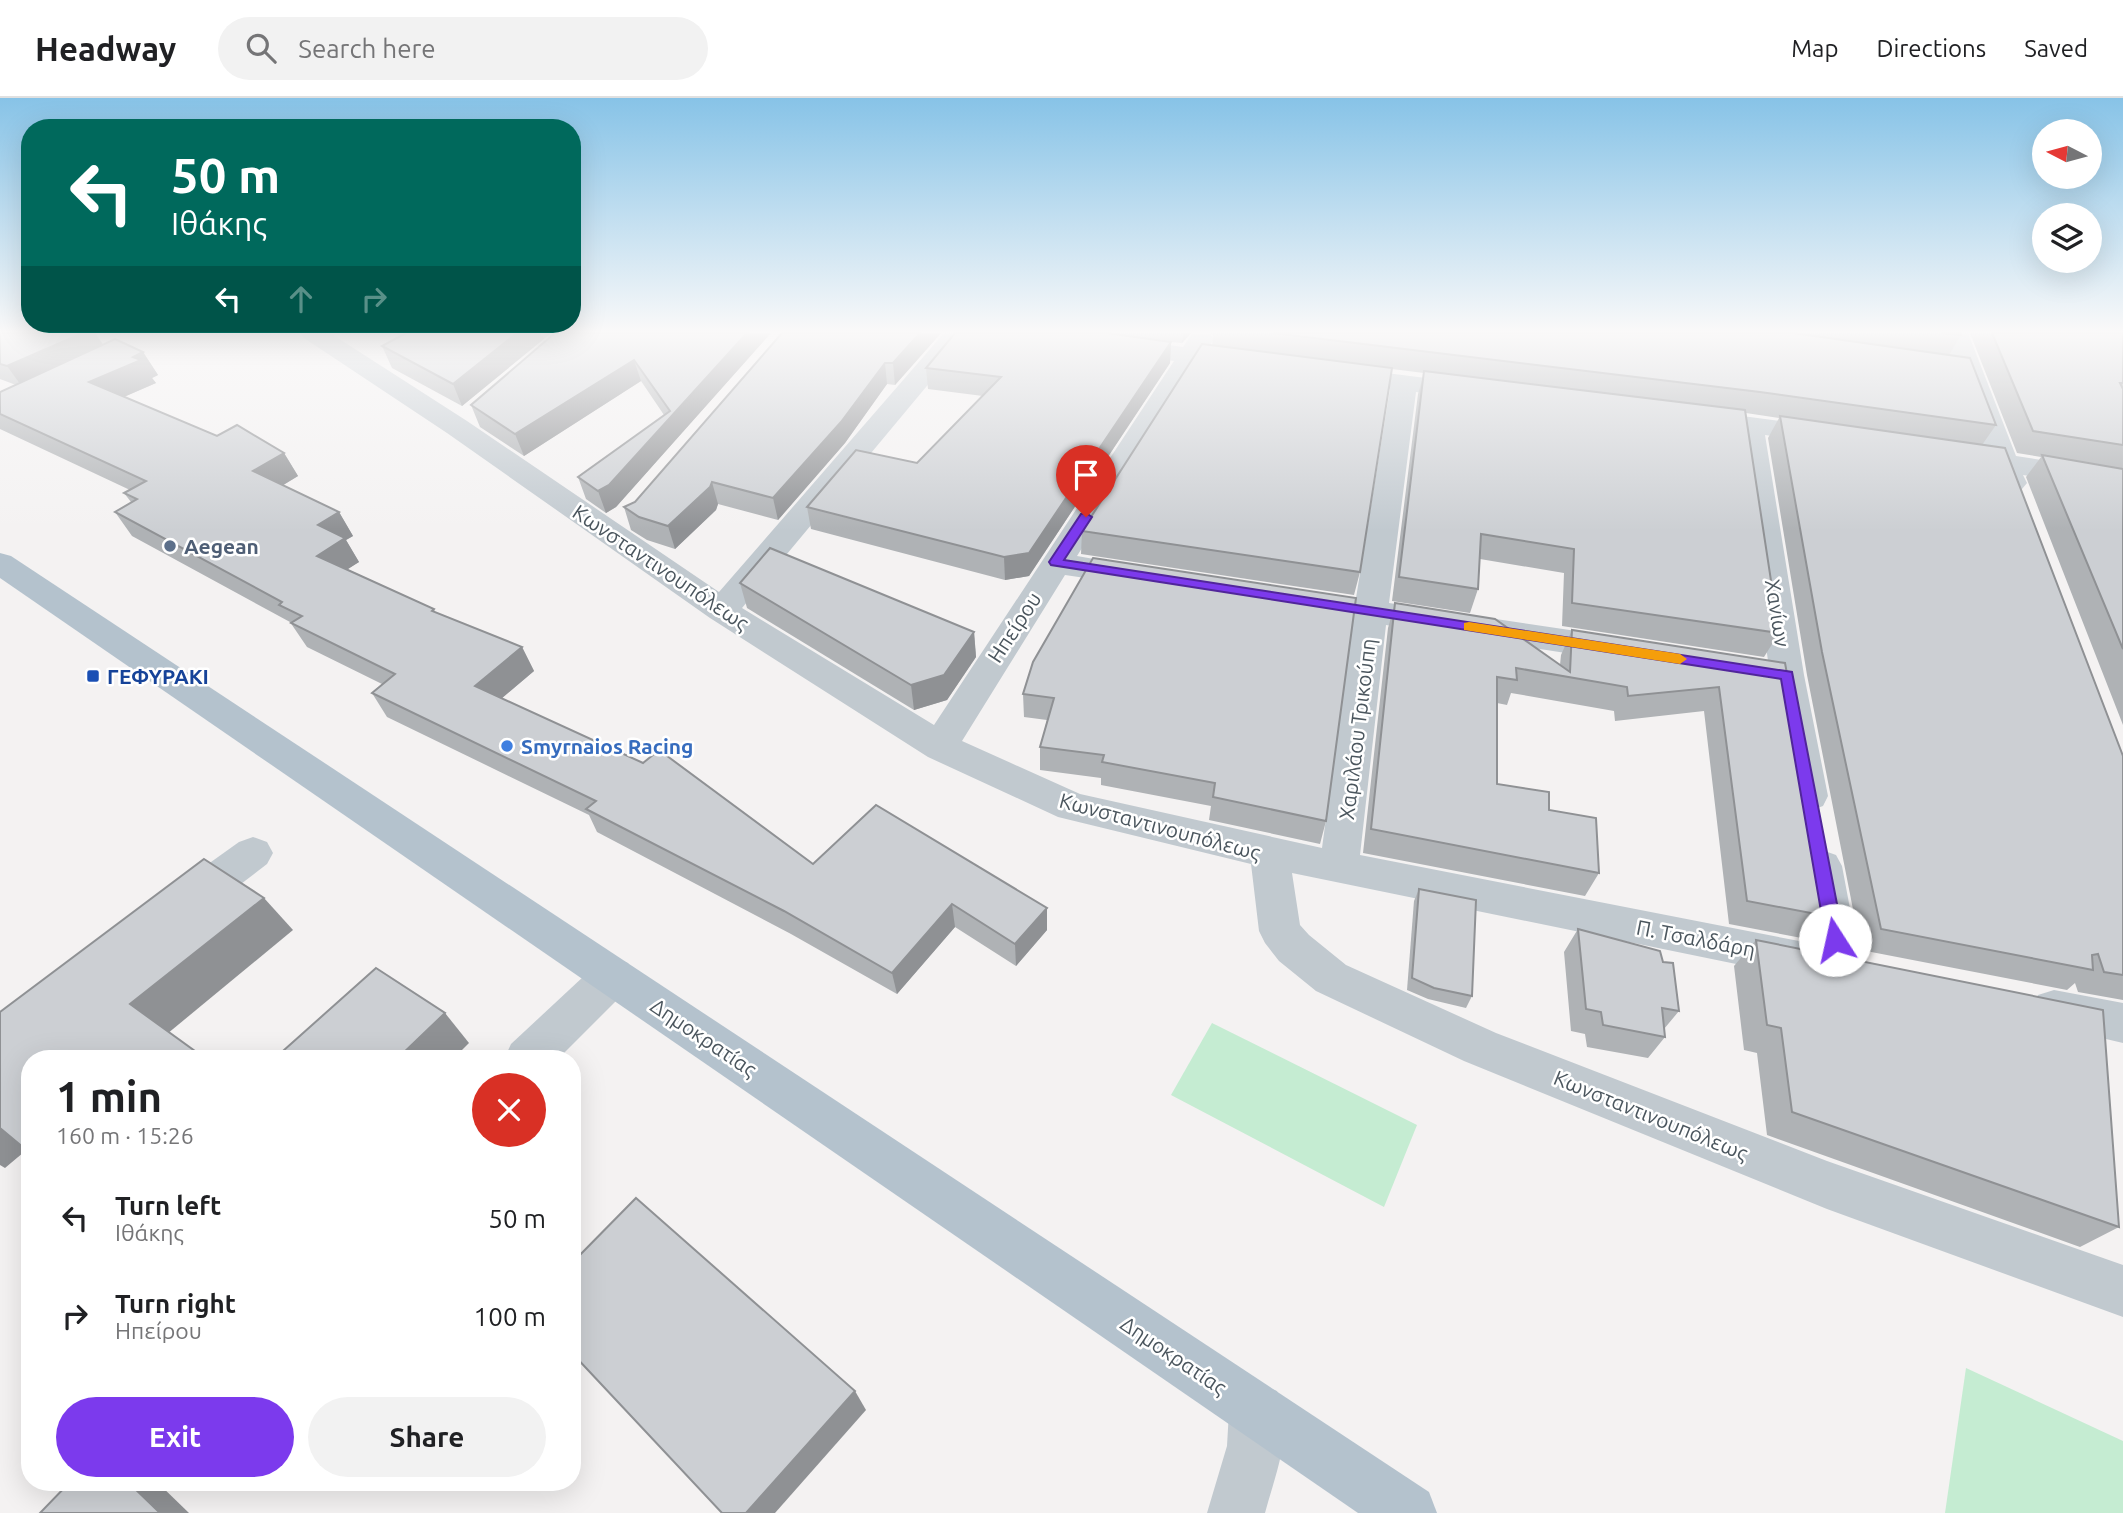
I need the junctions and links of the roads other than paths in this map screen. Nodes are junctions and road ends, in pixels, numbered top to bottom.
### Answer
1 (433, 399) edge
2 (902, 399) edge
3 (1163, 399) edge
4 (1402, 399) edge
5 (1972, 399) edge
6 (1666, 415) edge
7 (1749, 424) junction
8 (1856, 440) edge
9 (1937, 452) edge
10 (2004, 461) junction
11 (2123, 482) edge
12 (2023, 512) edge
13 (1056, 562) junction
14 (0, 563) edge
15 (1166, 579) edge
16 (1275, 596) edge
17 (722, 610) junction
18 (1371, 611) junction
19 (1653, 655) edge
20 (941, 747) junction
21 (253, 853) dead end
22 (1269, 853) junction
23 (1339, 867) junction
24 (154, 927) edge
25 (1840, 967) junction
26 (1880, 975) edge
27 (613, 976) junction
28 (2015, 1001) edge
29 (2123, 1023) edge
30 (536, 1050) edge
31 (2123, 1291) edge
32 (1257, 1411) junction
33 (1236, 1513) edge
34 (1408, 1513) edge

1 - 17 street, Κωνσταντινουπόλεως
2 - 17 street
3 - 13 street, Ηπείρου
4 - 18 street, Χαριλάου Τρικούπη
5 - 10 street
6 - 7 street
7 - 8 street
7 - 25 street, Χανίων
9 - 10 street
10 - 11 street
10 - 12 street
13 - 15 street
13 - 20 street, Ηπείρου
14 - 27 main road, Δημοκρατίας
16 - 18 street
17 - 20 street, Κωνσταντινουπόλεως
18 - 19 street
18 - 23 street, Χαριλάου Τρικούπη
20 - 22 street, Κωνσταντινουπόλεως
21 - 24 street
22 - 23 street, Π. Τσαλδάρη
22 - 31 street, Κωνσταντινουπόλεως
23 - 25 street, Π. Τσαλδάρη
25 - 26 street, Π. Τσαλδάρη
27 - 30 street
27 - 32 main road, Δημοκρατίας
28 - 29 street
32 - 33 street
32 - 34 main road, Δημοκρατίας

